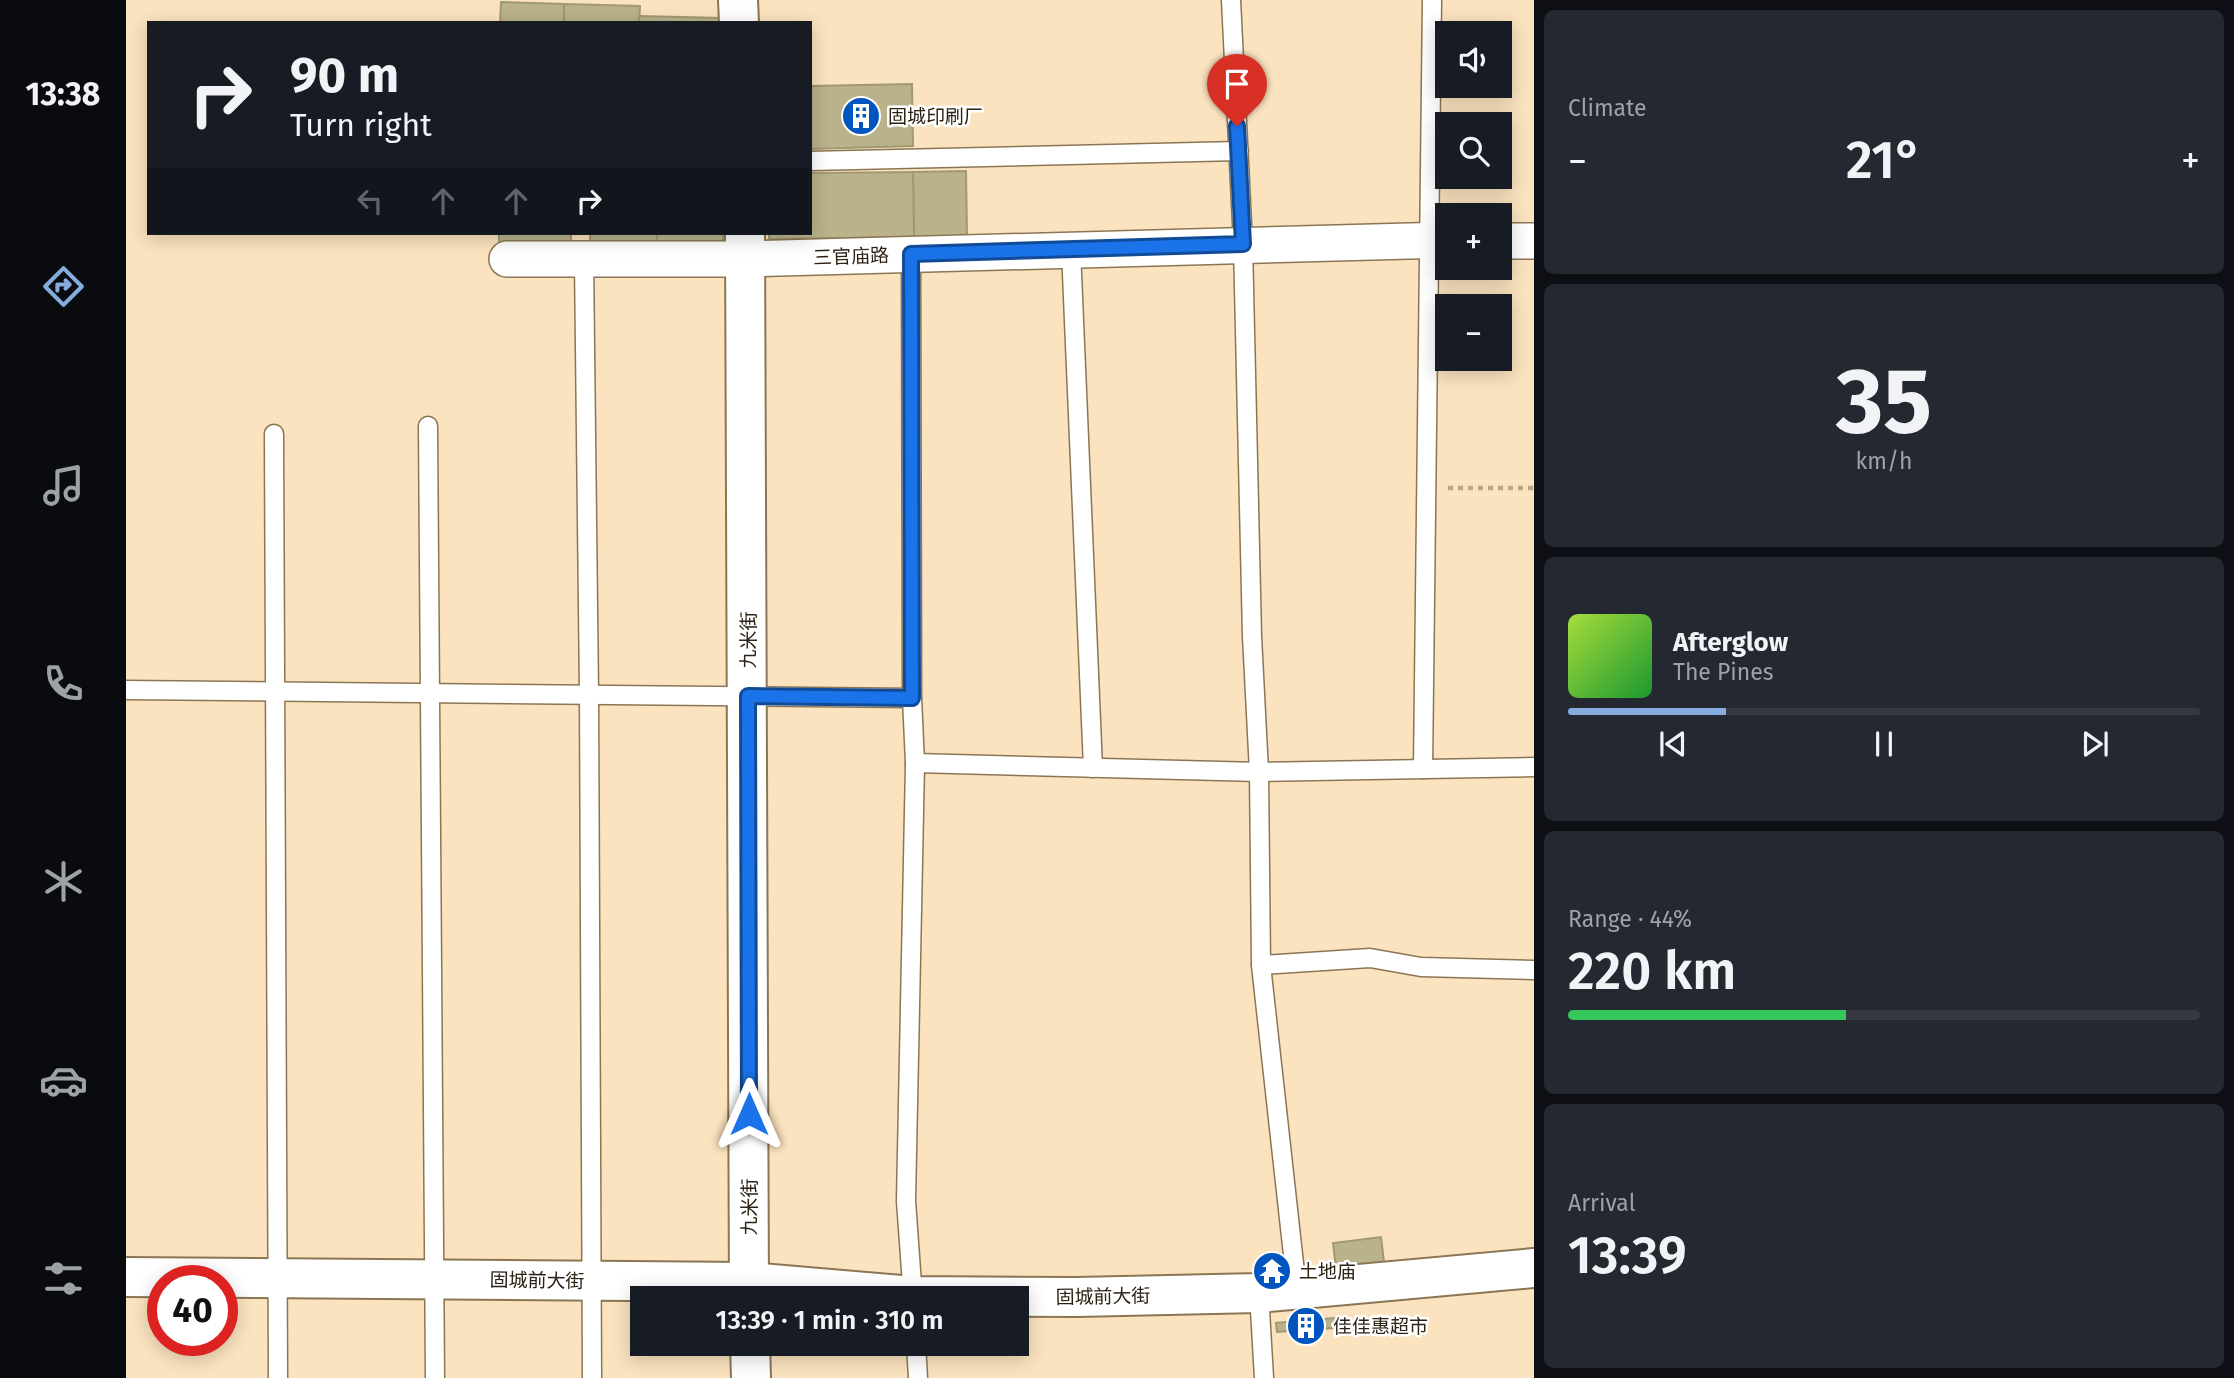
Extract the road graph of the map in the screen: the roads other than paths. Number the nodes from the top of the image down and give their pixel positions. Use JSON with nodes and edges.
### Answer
{"nodes":[{"id":1,"x":738,"y":0,"type":"edge"},
{"id":2,"x":1231,"y":0,"type":"edge"},
{"id":3,"x":1433,"y":0,"type":"edge"},
{"id":4,"x":739,"y":21,"type":"edge"},
{"id":5,"x":1239,"y":151,"type":"junction"},
{"id":6,"x":812,"y":161,"type":"edge"},
{"id":7,"x":1437,"y":203,"type":"edge"},
{"id":8,"x":1435,"y":240,"type":"edge"},
{"id":9,"x":1512,"y":241,"type":"edge"},
{"id":10,"x":1534,"y":241,"type":"edge"},
{"id":11,"x":1243,"y":244,"type":"junction"},
{"id":12,"x":745,"y":246,"type":"edge"},
{"id":13,"x":1071,"y":250,"type":"junction"},
{"id":14,"x":911,"y":254,"type":"junction"},
{"id":15,"x":507,"y":260,"type":"dead end"},
{"id":16,"x":584,"y":260,"type":"junction"},
{"id":17,"x":1436,"y":280,"type":"edge"},
{"id":18,"x":428,"y":426,"type":"dead end"},
{"id":19,"x":274,"y":435,"type":"dead end"},
{"id":20,"x":126,"y":690,"type":"edge"},
{"id":21,"x":275,"y":692,"type":"junction"},
{"id":22,"x":430,"y":693,"type":"junction"},
{"id":23,"x":589,"y":694,"type":"junction"},
{"id":24,"x":748,"y":696,"type":"junction"},
{"id":25,"x":912,"y":698,"type":"junction"},
{"id":26,"x":915,"y":763,"type":"junction"},
{"id":27,"x":1534,"y":767,"type":"edge"},
{"id":28,"x":1093,"y":768,"type":"junction"},
{"id":29,"x":1423,"y":769,"type":"junction"},
{"id":30,"x":1259,"y":772,"type":"junction"},
{"id":31,"x":1261,"y":965,"type":"junction"},
{"id":32,"x":1534,"y":970,"type":"edge"},
{"id":33,"x":1534,"y":1268,"type":"edge"},
{"id":34,"x":126,"y":1277,"type":"edge"},
{"id":35,"x":278,"y":1278,"type":"junction"},
{"id":36,"x":434,"y":1279,"type":"junction"},
{"id":37,"x":592,"y":1280,"type":"junction"},
{"id":38,"x":686,"y":1286,"type":"edge"},
{"id":39,"x":749,"y":1286,"type":"edge"},
{"id":40,"x":912,"y":1286,"type":"edge"},
{"id":41,"x":1297,"y":1291,"type":"junction"},
{"id":42,"x":1259,"y":1293,"type":"junction"},
{"id":43,"x":1029,"y":1297,"type":"edge"},
{"id":44,"x":750,"y":1356,"type":"edge"},
{"id":45,"x":917,"y":1356,"type":"edge"},
{"id":46,"x":278,"y":1378,"type":"edge"},
{"id":47,"x":435,"y":1378,"type":"edge"},
{"id":48,"x":592,"y":1378,"type":"edge"},
{"id":49,"x":751,"y":1378,"type":"edge"},
{"id":50,"x":918,"y":1378,"type":"edge"},
{"id":51,"x":1264,"y":1378,"type":"edge"}],
"edges":[{"from":1,"to":4,"type":"street"},
{"from":2,"to":5,"type":"lane"},
{"from":3,"to":7,"type":"lane"},
{"from":5,"to":6,"type":"lane"},
{"from":5,"to":11,"type":"lane"},
{"from":8,"to":11,"type":"street","name":"三官庙路"},
{"from":9,"to":10,"type":"street"},
{"from":11,"to":13,"type":"street","name":"三官庙路"},
{"from":11,"to":30,"type":"lane"},
{"from":12,"to":14,"type":"street","name":"三官庙路"},
{"from":12,"to":16,"type":"street","name":"三官庙路"},
{"from":12,"to":24,"type":"street","name":"九米街"},
{"from":13,"to":14,"type":"street","name":"三官庙路"},
{"from":13,"to":28,"type":"lane"},
{"from":14,"to":25,"type":"lane"},
{"from":15,"to":16,"type":"street","name":"三官庙路"},
{"from":16,"to":23,"type":"lane"},
{"from":17,"to":29,"type":"lane"},
{"from":18,"to":22,"type":"lane"},
{"from":19,"to":21,"type":"lane"},
{"from":20,"to":21,"type":"lane"},
{"from":21,"to":22,"type":"lane"},
{"from":21,"to":35,"type":"lane"},
{"from":22,"to":23,"type":"lane"},
{"from":22,"to":36,"type":"lane"},
{"from":23,"to":24,"type":"lane"},
{"from":23,"to":37,"type":"lane"},
{"from":24,"to":25,"type":"lane"},
{"from":24,"to":39,"type":"street","name":"九米街"},
{"from":25,"to":26,"type":"lane"},
{"from":26,"to":28,"type":"lane"},
{"from":26,"to":40,"type":"lane"},
{"from":27,"to":29,"type":"lane"},
{"from":28,"to":30,"type":"lane"},
{"from":29,"to":30,"type":"lane"},
{"from":30,"to":31,"type":"lane"},
{"from":31,"to":32,"type":"lane"},
{"from":31,"to":41,"type":"lane"},
{"from":33,"to":41,"type":"street","name":"固城前大街"},
{"from":34,"to":35,"type":"street","name":"固城前大街"},
{"from":35,"to":36,"type":"street","name":"固城前大街"},
{"from":35,"to":46,"type":"lane"},
{"from":36,"to":37,"type":"street","name":"固城前大街"},
{"from":36,"to":47,"type":"lane"},
{"from":37,"to":38,"type":"street","name":"固城前大街"},
{"from":37,"to":48,"type":"lane"},
{"from":41,"to":42,"type":"street","name":"固城前大街"},
{"from":42,"to":43,"type":"street","name":"固城前大街"},
{"from":42,"to":51,"type":"lane"},
{"from":44,"to":49,"type":"street"},
{"from":45,"to":50,"type":"lane"}]}
